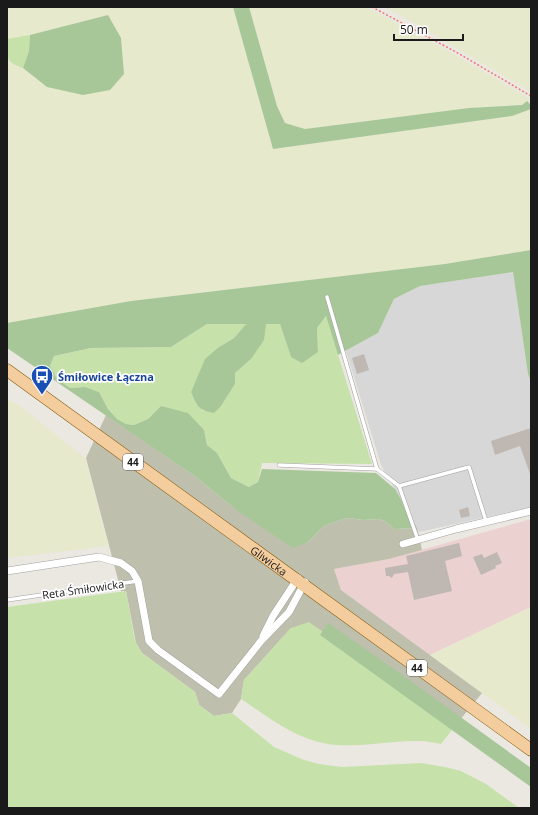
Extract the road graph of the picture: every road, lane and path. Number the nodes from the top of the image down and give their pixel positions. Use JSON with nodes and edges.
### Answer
{"nodes":[{"id":1,"x":372,"y":7,"type":"edge"},
{"id":2,"x":531,"y":96,"type":"edge"},
{"id":3,"x":327,"y":297,"type":"dead end"},
{"id":4,"x":7,"y":370,"type":"edge"},
{"id":5,"x":279,"y":465,"type":"dead end"},
{"id":6,"x":377,"y":469,"type":"junction"},
{"id":7,"x":399,"y":486,"type":"junction"},
{"id":8,"x":531,"y":511,"type":"edge"},
{"id":9,"x":486,"y":522,"type":"junction"},
{"id":10,"x":418,"y":540,"type":"junction"},
{"id":11,"x":403,"y":544,"type":"dead end"},
{"id":12,"x":7,"y":571,"type":"edge"},
{"id":13,"x":138,"y":580,"type":"junction"},
{"id":14,"x":302,"y":580,"type":"junction"},
{"id":15,"x":7,"y":600,"type":"edge"},
{"id":16,"x":261,"y":641,"type":"junction"},
{"id":17,"x":531,"y":750,"type":"edge"}],
"edges":[{"from":1,"to":2,"type":"path"},
{"from":3,"to":6,"type":"lane"},
{"from":4,"to":14,"type":"main road","name":"Gliwicka","number":"44"},
{"from":5,"to":6,"type":"lane"},
{"from":6,"to":7,"type":"lane"},
{"from":7,"to":9,"type":"lane"},
{"from":7,"to":10,"type":"lane"},
{"from":8,"to":9,"type":"street"},
{"from":9,"to":10,"type":"street"},
{"from":10,"to":11,"type":"street"},
{"from":12,"to":13,"type":"street","name":"Reta Śmiłowicka"},
{"from":13,"to":15,"type":"lane","name":"Reta Śmiłowicka"},
{"from":13,"to":16,"type":"street"},
{"from":14,"to":16,"type":"street"},
{"from":14,"to":16,"type":"street"},
{"from":14,"to":17,"type":"main road","name":"Gliwicka","number":"44"}]}
